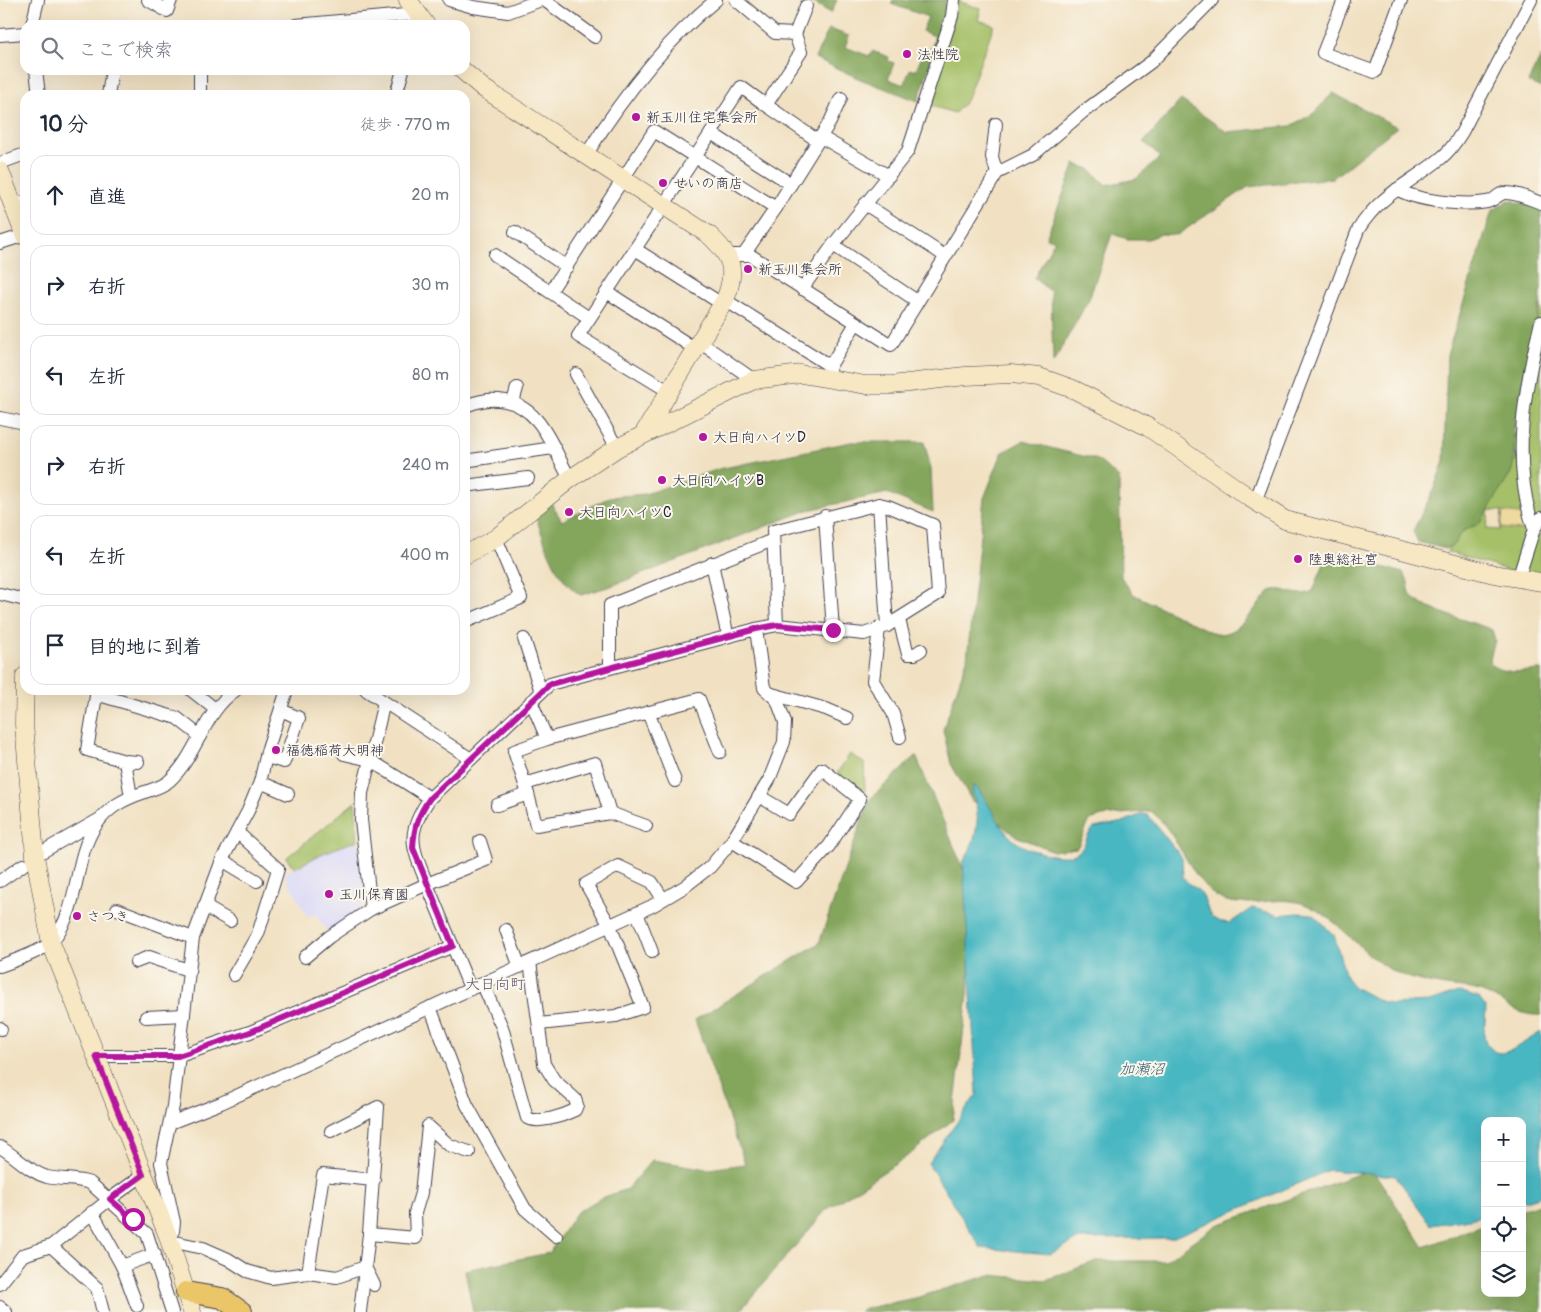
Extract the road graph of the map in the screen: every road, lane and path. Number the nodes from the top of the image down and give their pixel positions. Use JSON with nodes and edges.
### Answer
{"nodes":[{"id":1,"x":38,"y":0,"type":"edge"},
{"id":2,"x":148,"y":0,"type":"edge"},
{"id":3,"x":171,"y":0,"type":"edge"},
{"id":4,"x":449,"y":0,"type":"edge"},
{"id":5,"x":542,"y":0,"type":"edge"},
{"id":6,"x":736,"y":0,"type":"edge"},
{"id":7,"x":954,"y":0,"type":"edge"},
{"id":8,"x":1212,"y":0,"type":"edge"},
{"id":9,"x":1344,"y":0,"type":"edge"},
{"id":10,"x":1401,"y":0,"type":"edge"},
{"id":11,"x":1531,"y":0,"type":"edge"},
{"id":12,"x":711,"y":1,"type":"edge"},
{"id":13,"x":497,"y":5,"type":"edge"},
{"id":14,"x":806,"y":6,"type":"dead end"},
{"id":15,"x":418,"y":17,"type":"edge"},
{"id":16,"x":33,"y":20,"type":"edge"},
{"id":17,"x":372,"y":20,"type":"edge"},
{"id":18,"x":20,"y":33,"type":"edge"},
{"id":19,"x":794,"y":34,"type":"junction"},
{"id":20,"x":0,"y":35,"type":"edge"},
{"id":21,"x":595,"y":37,"type":"dead end"},
{"id":22,"x":37,"y":75,"type":"edge"},
{"id":23,"x":111,"y":75,"type":"edge"},
{"id":24,"x":200,"y":75,"type":"edge"},
{"id":25,"x":402,"y":75,"type":"edge"},
{"id":26,"x":468,"y":75,"type":"edge"},
{"id":27,"x":38,"y":90,"type":"edge"},
{"id":28,"x":109,"y":90,"type":"edge"},
{"id":29,"x":200,"y":90,"type":"edge"},
{"id":30,"x":397,"y":90,"type":"edge"},
{"id":31,"x":841,"y":98,"type":"dead end"},
{"id":32,"x":766,"y":105,"type":"junction"},
{"id":33,"x":996,"y":124,"type":"dead end"},
{"id":34,"x":711,"y":133,"type":"junction"},
{"id":35,"x":820,"y":139,"type":"junction"},
{"id":36,"x":586,"y":155,"type":"junction"},
{"id":37,"x":20,"y":156,"type":"edge"},
{"id":38,"x":694,"y":157,"type":"junction"},
{"id":39,"x":0,"y":163,"type":"edge"},
{"id":40,"x":0,"y":171,"type":"edge"},
{"id":41,"x":997,"y":173,"type":"junction"},
{"id":42,"x":888,"y":176,"type":"junction"},
{"id":43,"x":624,"y":180,"type":"junction"},
{"id":44,"x":791,"y":184,"type":"junction"},
{"id":45,"x":1397,"y":189,"type":"junction"},
{"id":46,"x":19,"y":202,"type":"edge"},
{"id":47,"x":1541,"y":203,"type":"edge"},
{"id":48,"x":865,"y":204,"type":"junction"},
{"id":49,"x":663,"y":205,"type":"junction"},
{"id":50,"x":776,"y":208,"type":"junction"},
{"id":51,"x":514,"y":232,"type":"dead end"},
{"id":52,"x":20,"y":237,"type":"edge"},
{"id":53,"x":0,"y":243,"type":"edge"},
{"id":54,"x":832,"y":245,"type":"junction"},
{"id":55,"x":635,"y":249,"type":"junction"},
{"id":56,"x":745,"y":253,"type":"junction"},
{"id":57,"x":495,"y":255,"type":"dead end"},
{"id":58,"x":728,"y":255,"type":"junction"},
{"id":59,"x":945,"y":256,"type":"junction"},
{"id":60,"x":567,"y":266,"type":"junction"},
{"id":61,"x":802,"y":289,"type":"junction"},
{"id":62,"x":550,"y":292,"type":"junction"},
{"id":63,"x":607,"y":292,"type":"junction"},
{"id":64,"x":917,"y":301,"type":"junction"},
{"id":65,"x":724,"y":302,"type":"junction"},
{"id":66,"x":589,"y":318,"type":"junction"},
{"id":67,"x":1541,"y":322,"type":"edge"},
{"id":68,"x":856,"y":323,"type":"junction"},
{"id":69,"x":696,"y":344,"type":"junction"},
{"id":70,"x":828,"y":372,"type":"junction"},
{"id":71,"x":576,"y":374,"type":"dead end"},
{"id":72,"x":754,"y":380,"type":"junction"},
{"id":73,"x":517,"y":388,"type":"dead end"},
{"id":74,"x":670,"y":392,"type":"junction"},
{"id":75,"x":512,"y":402,"type":"junction"},
{"id":76,"x":470,"y":406,"type":"edge"},
{"id":77,"x":0,"y":418,"type":"edge"},
{"id":78,"x":20,"y":422,"type":"edge"},
{"id":79,"x":644,"y":433,"type":"junction"},
{"id":80,"x":553,"y":448,"type":"junction"},
{"id":81,"x":617,"y":448,"type":"junction"},
{"id":82,"x":470,"y":460,"type":"dead end"},
{"id":83,"x":528,"y":478,"type":"dead end"},
{"id":84,"x":570,"y":479,"type":"junction"},
{"id":85,"x":470,"y":485,"type":"edge"},
{"id":86,"x":1255,"y":502,"type":"junction"},
{"id":87,"x":879,"y":504,"type":"junction"},
{"id":88,"x":825,"y":516,"type":"junction"},
{"id":89,"x":1538,"y":524,"type":"edge"},
{"id":90,"x":496,"y":538,"type":"junction"},
{"id":91,"x":773,"y":540,"type":"junction"},
{"id":92,"x":470,"y":552,"type":"edge"},
{"id":93,"x":712,"y":563,"type":"junction"},
{"id":94,"x":1518,"y":579,"type":"junction"},
{"id":95,"x":1541,"y":582,"type":"edge"},
{"id":96,"x":0,"y":594,"type":"edge"},
{"id":97,"x":20,"y":599,"type":"edge"},
{"id":98,"x":470,"y":620,"type":"edge"},
{"id":99,"x":777,"y":625,"type":"junction"},
{"id":100,"x":888,"y":625,"type":"junction"},
{"id":101,"x":726,"y":628,"type":"dead end"},
{"id":102,"x":756,"y":629,"type":"junction"},
{"id":103,"x":833,"y":630,"type":"junction"},
{"id":104,"x":524,"y":639,"type":"dead end"},
{"id":105,"x":921,"y":650,"type":"dead end"},
{"id":106,"x":610,"y":667,"type":"junction"},
{"id":107,"x":772,"y":694,"type":"junction"},
{"id":108,"x":25,"y":695,"type":"edge"},
{"id":109,"x":96,"y":695,"type":"edge"},
{"id":110,"x":105,"y":695,"type":"edge"},
{"id":111,"x":197,"y":695,"type":"edge"},
{"id":112,"x":228,"y":695,"type":"edge"},
{"id":113,"x":286,"y":695,"type":"edge"},
{"id":114,"x":374,"y":695,"type":"edge"},
{"id":115,"x":536,"y":696,"type":"junction"},
{"id":116,"x":384,"y":702,"type":"junction"},
{"id":117,"x":215,"y":709,"type":"junction"},
{"id":118,"x":281,"y":710,"type":"junction"},
{"id":119,"x":648,"y":712,"type":"junction"},
{"id":120,"x":847,"y":718,"type":"dead end"},
{"id":121,"x":200,"y":736,"type":"junction"},
{"id":122,"x":900,"y":737,"type":"dead end"},
{"id":123,"x":547,"y":739,"type":"junction"},
{"id":124,"x":720,"y":752,"type":"dead end"},
{"id":125,"x":344,"y":754,"type":"dead end"},
{"id":126,"x":266,"y":757,"type":"junction"},
{"id":127,"x":471,"y":759,"type":"junction"},
{"id":128,"x":370,"y":760,"type":"junction"},
{"id":129,"x":675,"y":781,"type":"dead end"},
{"id":130,"x":260,"y":782,"type":"junction"},
{"id":131,"x":527,"y":789,"type":"junction"},
{"id":132,"x":288,"y":794,"type":"dead end"},
{"id":133,"x":760,"y":796,"type":"junction"},
{"id":134,"x":131,"y":797,"type":"junction"},
{"id":135,"x":430,"y":798,"type":"junction"},
{"id":136,"x":497,"y":805,"type":"dead end"},
{"id":137,"x":610,"y":813,"type":"junction"},
{"id":138,"x":100,"y":819,"type":"junction"},
{"id":139,"x":646,"y":826,"type":"dead end"},
{"id":140,"x":237,"y":832,"type":"junction"},
{"id":141,"x":480,"y":841,"type":"dead end"},
{"id":142,"x":732,"y":841,"type":"junction"},
{"id":143,"x":222,"y":860,"type":"junction"},
{"id":144,"x":29,"y":861,"type":"junction"},
{"id":145,"x":0,"y":881,"type":"edge"},
{"id":146,"x":258,"y":881,"type":"dead end"},
{"id":147,"x":427,"y":884,"type":"junction"},
{"id":148,"x":664,"y":899,"type":"junction"},
{"id":149,"x":204,"y":906,"type":"junction"},
{"id":150,"x":117,"y":909,"type":"dead end"},
{"id":151,"x":371,"y":909,"type":"junction"},
{"id":152,"x":637,"y":913,"type":"junction"},
{"id":153,"x":230,"y":921,"type":"dead end"},
{"id":154,"x":610,"y":926,"type":"junction"},
{"id":155,"x":506,"y":930,"type":"dead end"},
{"id":156,"x":192,"y":938,"type":"junction"},
{"id":157,"x":50,"y":943,"type":"junction"},
{"id":158,"x":453,"y":946,"type":"junction"},
{"id":159,"x":652,"y":952,"type":"dead end"},
{"id":160,"x":305,"y":957,"type":"dead end"},
{"id":161,"x":136,"y":962,"type":"dead end"},
{"id":162,"x":525,"y":964,"type":"junction"},
{"id":163,"x":0,"y":966,"type":"edge"},
{"id":164,"x":188,"y":970,"type":"junction"},
{"id":165,"x":234,"y":975,"type":"dead end"},
{"id":166,"x":476,"y":986,"type":"junction"},
{"id":167,"x":430,"y":1007,"type":"junction"},
{"id":168,"x":184,"y":1015,"type":"junction"},
{"id":169,"x":146,"y":1017,"type":"dead end"},
{"id":170,"x":539,"y":1024,"type":"junction"},
{"id":171,"x":96,"y":1056,"type":"junction"},
{"id":172,"x":178,"y":1056,"type":"junction"},
{"id":173,"x":170,"y":1123,"type":"junction"},
{"id":174,"x":331,"y":1131,"type":"dead end"},
{"id":175,"x":0,"y":1147,"type":"edge"},
{"id":176,"x":469,"y":1152,"type":"dead end"},
{"id":177,"x":143,"y":1175,"type":"junction"},
{"id":178,"x":374,"y":1180,"type":"junction"},
{"id":179,"x":110,"y":1199,"type":"junction"},
{"id":180,"x":92,"y":1212,"type":"junction"},
{"id":181,"x":370,"y":1234,"type":"junction"},
{"id":182,"x":556,"y":1236,"type":"dead end"},
{"id":183,"x":169,"y":1238,"type":"junction"},
{"id":184,"x":51,"y":1246,"type":"junction"},
{"id":185,"x":155,"y":1254,"type":"junction"},
{"id":186,"x":122,"y":1266,"type":"junction"},
{"id":187,"x":365,"y":1267,"type":"junction"},
{"id":188,"x":308,"y":1273,"type":"junction"},
{"id":189,"x":0,"y":1284,"type":"edge"},
{"id":190,"x":374,"y":1285,"type":"dead end"},
{"id":191,"x":186,"y":1292,"type":"junction"},
{"id":192,"x":137,"y":1306,"type":"dead end"},
{"id":193,"x":0,"y":1307,"type":"edge"},
{"id":194,"x":6,"y":1312,"type":"edge"},
{"id":195,"x":103,"y":1312,"type":"edge"},
{"id":196,"x":172,"y":1312,"type":"edge"},
{"id":197,"x":192,"y":1312,"type":"edge"},
{"id":198,"x":242,"y":1312,"type":"edge"},
{"id":199,"x":360,"y":1312,"type":"edge"}],
"edges":[{"from":1,"to":16,"type":"street"},
{"from":2,"to":3,"type":"street"},
{"from":4,"to":13,"type":"street"},
{"from":5,"to":13,"type":"street"},
{"from":5,"to":21,"type":"street"},
{"from":6,"to":19,"type":"street"},
{"from":7,"to":42,"type":"street"},
{"from":8,"to":41,"type":"street"},
{"from":9,"to":10,"type":"street"},
{"from":11,"to":45,"type":"street"},
{"from":12,"to":36,"type":"street"},
{"from":14,"to":19,"type":"street"},
{"from":15,"to":17,"type":"street"},
{"from":18,"to":20,"type":"street"},
{"from":19,"to":32,"type":"street"},
{"from":22,"to":27,"type":"street"},
{"from":23,"to":28,"type":"street"},
{"from":24,"to":29,"type":"street"},
{"from":25,"to":30,"type":"street"},
{"from":26,"to":36,"type":"street"},
{"from":31,"to":35,"type":"street"},
{"from":32,"to":34,"type":"street"},
{"from":32,"to":35,"type":"street"},
{"from":33,"to":41,"type":"street"},
{"from":34,"to":38,"type":"street"},
{"from":34,"to":44,"type":"street"},
{"from":35,"to":42,"type":"street"},
{"from":35,"to":44,"type":"street"},
{"from":36,"to":43,"type":"street"},
{"from":37,"to":39,"type":"street"},
{"from":38,"to":43,"type":"street"},
{"from":38,"to":49,"type":"street"},
{"from":38,"to":50,"type":"street"},
{"from":40,"to":46,"type":"street"},
{"from":41,"to":59,"type":"street"},
{"from":42,"to":48,"type":"street"},
{"from":43,"to":49,"type":"street"},
{"from":43,"to":60,"type":"street"},
{"from":44,"to":50,"type":"street"},
{"from":45,"to":47,"type":"street"},
{"from":45,"to":86,"type":"street"},
{"from":48,"to":54,"type":"street"},
{"from":48,"to":59,"type":"street"},
{"from":49,"to":55,"type":"street"},
{"from":49,"to":58,"type":"street"},
{"from":50,"to":56,"type":"street"},
{"from":51,"to":60,"type":"street"},
{"from":52,"to":53,"type":"street"},
{"from":54,"to":61,"type":"street"},
{"from":54,"to":64,"type":"street"},
{"from":55,"to":63,"type":"street"},
{"from":55,"to":65,"type":"street"},
{"from":56,"to":58,"type":"street"},
{"from":56,"to":61,"type":"street"},
{"from":57,"to":62,"type":"street"},
{"from":58,"to":65,"type":"street"},
{"from":59,"to":64,"type":"street"},
{"from":60,"to":62,"type":"street"},
{"from":61,"to":68,"type":"street"},
{"from":62,"to":66,"type":"street"},
{"from":63,"to":66,"type":"street"},
{"from":63,"to":69,"type":"street"},
{"from":64,"to":68,"type":"street"},
{"from":65,"to":69,"type":"street"},
{"from":65,"to":70,"type":"street"},
{"from":66,"to":74,"type":"street"},
{"from":67,"to":89,"type":"street"},
{"from":68,"to":70,"type":"street"},
{"from":69,"to":72,"type":"street"},
{"from":69,"to":74,"type":"street"},
{"from":70,"to":72,"type":"street"},
{"from":70,"to":86,"type":"street"},
{"from":71,"to":81,"type":"street"},
{"from":72,"to":79,"type":"street"},
{"from":73,"to":75,"type":"street"},
{"from":74,"to":79,"type":"street"},
{"from":75,"to":76,"type":"street"},
{"from":75,"to":80,"type":"street"},
{"from":77,"to":78,"type":"street"},
{"from":79,"to":81,"type":"street"},
{"from":80,"to":82,"type":"street"},
{"from":80,"to":84,"type":"street"},
{"from":81,"to":84,"type":"street"},
{"from":83,"to":85,"type":"street"},
{"from":84,"to":90,"type":"street"},
{"from":86,"to":94,"type":"street"},
{"from":87,"to":88,"type":"street"},
{"from":87,"to":100,"type":"street"},
{"from":87,"to":100,"type":"street"},
{"from":88,"to":91,"type":"street"},
{"from":88,"to":103,"type":"street"},
{"from":89,"to":94,"type":"street"},
{"from":90,"to":92,"type":"street"},
{"from":90,"to":98,"type":"street"},
{"from":91,"to":93,"type":"street"},
{"from":91,"to":99,"type":"street"},
{"from":93,"to":101,"type":"street"},
{"from":93,"to":106,"type":"street"},
{"from":94,"to":95,"type":"street"},
{"from":96,"to":97,"type":"street"},
{"from":99,"to":102,"type":"street"},
{"from":99,"to":103,"type":"street"},
{"from":100,"to":103,"type":"street"},
{"from":100,"to":105,"type":"street"},
{"from":100,"to":122,"type":"street"},
{"from":102,"to":106,"type":"street"},
{"from":102,"to":107,"type":"street"},
{"from":104,"to":115,"type":"street"},
{"from":106,"to":115,"type":"street"},
{"from":107,"to":120,"type":"street"},
{"from":107,"to":133,"type":"street"},
{"from":108,"to":144,"type":"street"},
{"from":109,"to":134,"type":"street"},
{"from":110,"to":121,"type":"street"},
{"from":111,"to":117,"type":"street"},
{"from":112,"to":117,"type":"street"},
{"from":113,"to":118,"type":"street"},
{"from":114,"to":116,"type":"street"},
{"from":115,"to":123,"type":"street"},
{"from":115,"to":127,"type":"street"},
{"from":116,"to":127,"type":"street"},
{"from":116,"to":128,"type":"street"},
{"from":117,"to":121,"type":"street"},
{"from":118,"to":126,"type":"street"},
{"from":118,"to":126,"type":"street"},
{"from":119,"to":123,"type":"street"},
{"from":119,"to":124,"type":"street"},
{"from":119,"to":129,"type":"street"},
{"from":121,"to":134,"type":"street"},
{"from":123,"to":131,"type":"street"},
{"from":125,"to":128,"type":"street"},
{"from":126,"to":130,"type":"street"},
{"from":127,"to":135,"type":"street"},
{"from":128,"to":135,"type":"street"},
{"from":128,"to":151,"type":"street"},
{"from":130,"to":132,"type":"street"},
{"from":130,"to":140,"type":"street"},
{"from":131,"to":136,"type":"street"},
{"from":131,"to":137,"type":"street"},
{"from":131,"to":137,"type":"street"},
{"from":133,"to":142,"type":"street"},
{"from":133,"to":142,"type":"street"},
{"from":134,"to":138,"type":"street"},
{"from":135,"to":147,"type":"street"},
{"from":137,"to":139,"type":"street"},
{"from":138,"to":144,"type":"street"},
{"from":138,"to":157,"type":"street"},
{"from":140,"to":143,"type":"street"},
{"from":140,"to":165,"type":"street"},
{"from":141,"to":147,"type":"street"},
{"from":142,"to":148,"type":"street"},
{"from":143,"to":146,"type":"street"},
{"from":143,"to":149,"type":"street"},
{"from":144,"to":145,"type":"street"},
{"from":144,"to":157,"type":"street"},
{"from":147,"to":151,"type":"street"},
{"from":147,"to":158,"type":"street"},
{"from":148,"to":152,"type":"street"},
{"from":148,"to":154,"type":"street"},
{"from":149,"to":153,"type":"street"},
{"from":149,"to":156,"type":"street"},
{"from":150,"to":156,"type":"street"},
{"from":151,"to":160,"type":"street"},
{"from":152,"to":154,"type":"street"},
{"from":152,"to":159,"type":"street"},
{"from":154,"to":162,"type":"street"},
{"from":154,"to":170,"type":"street"},
{"from":155,"to":162,"type":"street"},
{"from":156,"to":164,"type":"street"},
{"from":157,"to":163,"type":"street"},
{"from":157,"to":171,"type":"street"},
{"from":158,"to":166,"type":"street"},
{"from":158,"to":172,"type":"street"},
{"from":161,"to":164,"type":"street"},
{"from":162,"to":166,"type":"street"},
{"from":162,"to":170,"type":"street"},
{"from":164,"to":168,"type":"street"},
{"from":166,"to":167,"type":"street"},
{"from":166,"to":170,"type":"street"},
{"from":167,"to":173,"type":"street"},
{"from":167,"to":182,"type":"street"},
{"from":168,"to":169,"type":"street"},
{"from":168,"to":172,"type":"street"},
{"from":171,"to":172,"type":"street"},
{"from":171,"to":177,"type":"street"},
{"from":172,"to":173,"type":"street"},
{"from":173,"to":183,"type":"street"},
{"from":174,"to":178,"type":"street"},
{"from":175,"to":179,"type":"street"},
{"from":176,"to":181,"type":"street"},
{"from":177,"to":179,"type":"street"},
{"from":177,"to":183,"type":"street"},
{"from":178,"to":181,"type":"street"},
{"from":178,"to":188,"type":"street"},
{"from":179,"to":180,"type":"street"},
{"from":179,"to":185,"type":"street"},
{"from":180,"to":184,"type":"street"},
{"from":180,"to":186,"type":"street"},
{"from":181,"to":187,"type":"street"},
{"from":183,"to":188,"type":"street"},
{"from":183,"to":191,"type":"street"},
{"from":184,"to":189,"type":"street"},
{"from":184,"to":195,"type":"street"},
{"from":185,"to":186,"type":"street"},
{"from":185,"to":196,"type":"street"},
{"from":186,"to":192,"type":"street"},
{"from":187,"to":188,"type":"street"},
{"from":187,"to":190,"type":"street"},
{"from":187,"to":199,"type":"street"},
{"from":191,"to":197,"type":"street"},
{"from":191,"to":198,"type":"main road"},
{"from":193,"to":194,"type":"street"}]}
